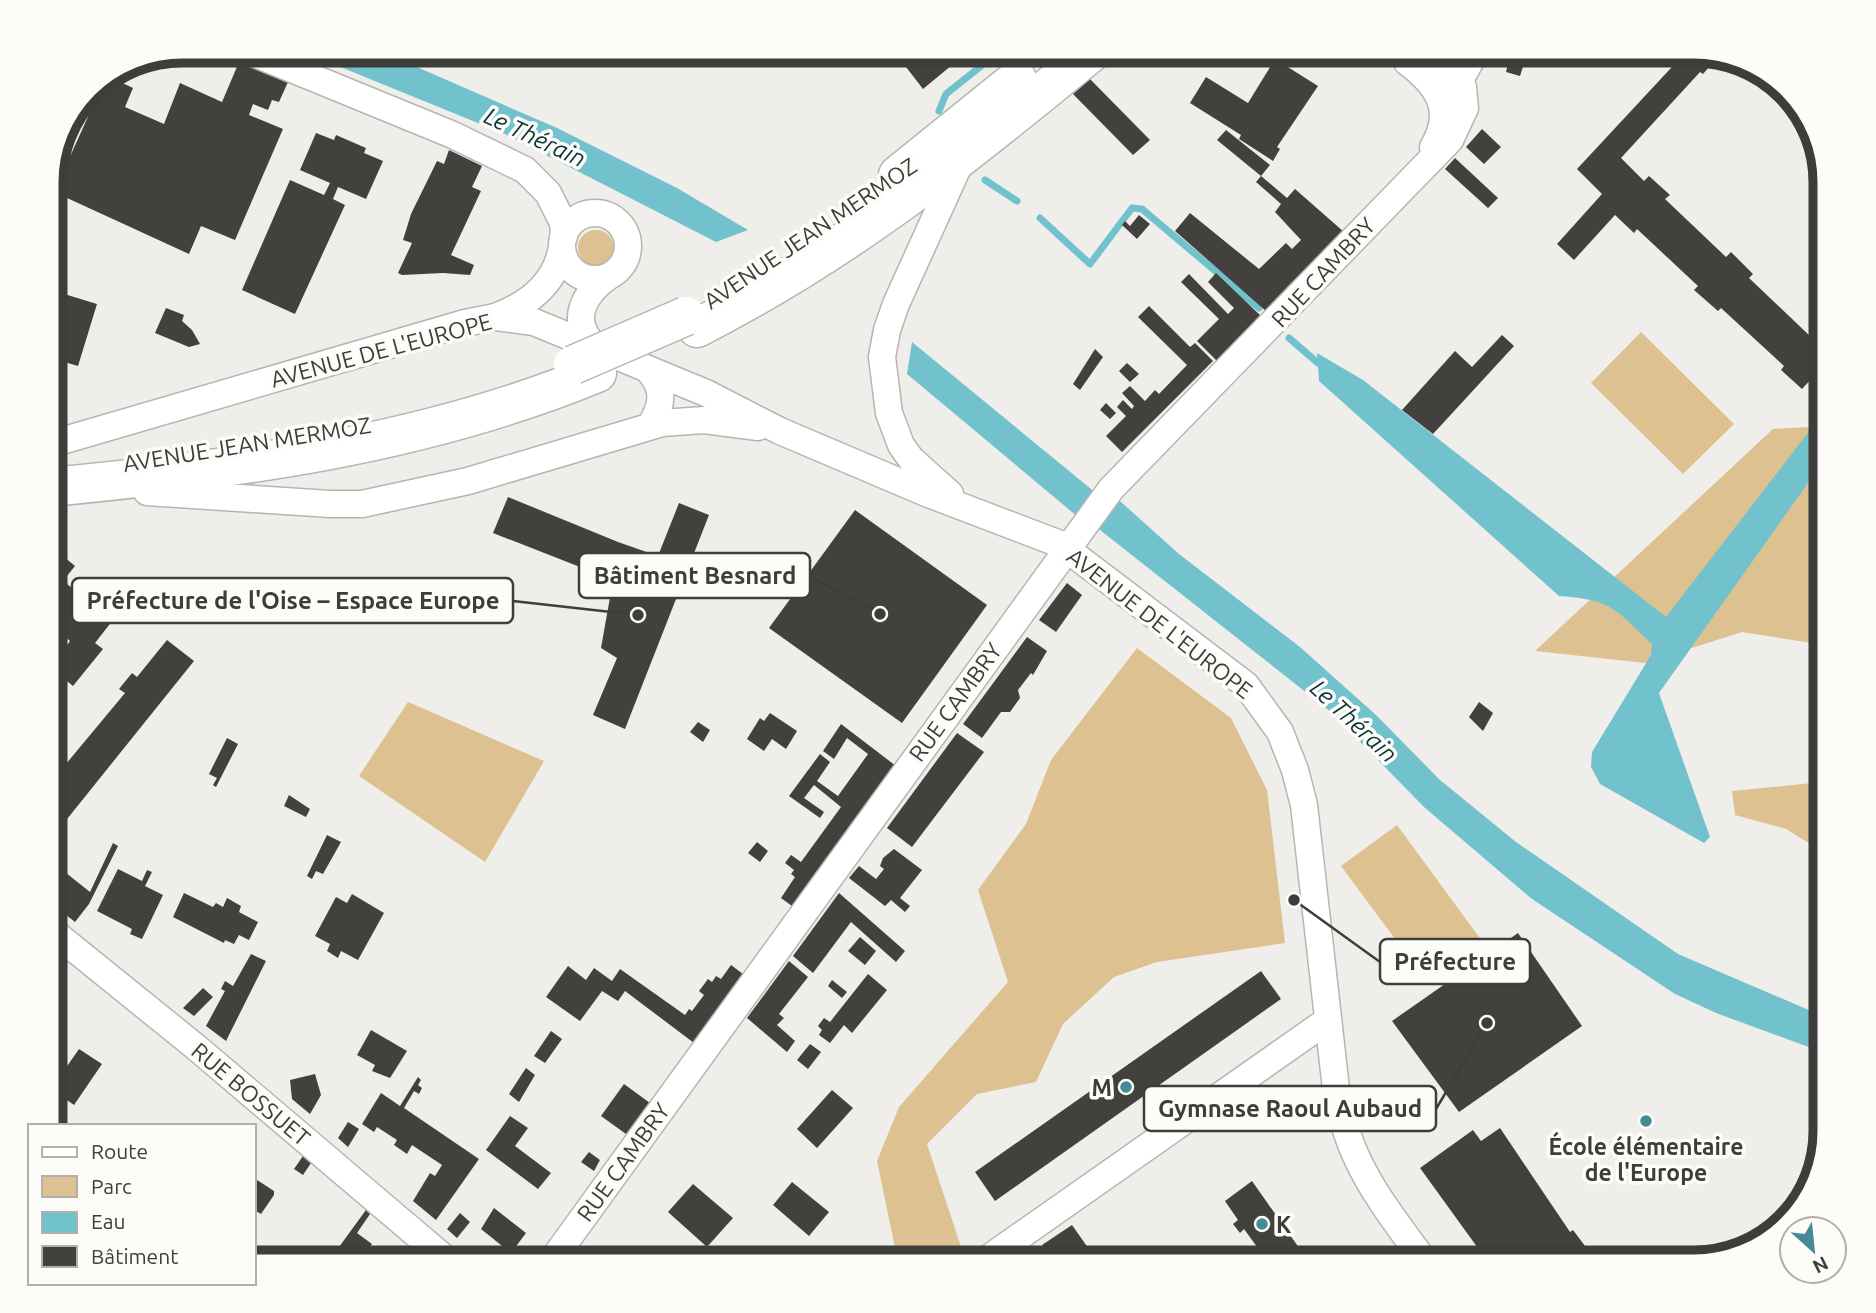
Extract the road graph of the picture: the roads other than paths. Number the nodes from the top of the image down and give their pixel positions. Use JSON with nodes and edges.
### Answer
{"nodes":[{"id":1,"x":277,"y":63,"type":"edge"},
{"id":2,"x":1036,"y":63,"type":"edge"},
{"id":3,"x":1056,"y":63,"type":"edge"},
{"id":4,"x":1079,"y":63,"type":"edge"},
{"id":5,"x":1418,"y":63,"type":"edge"},
{"id":6,"x":1421,"y":63,"type":"edge"},
{"id":7,"x":1458,"y":63,"type":"edge"},
{"id":8,"x":1442,"y":74,"type":"edge"},
{"id":9,"x":962,"y":160,"type":"junction"},
{"id":10,"x":563,"y":242,"type":"junction"},
{"id":11,"x":609,"y":276,"type":"junction"},
{"id":12,"x":495,"y":317,"type":"junction"},
{"id":13,"x":691,"y":322,"type":"junction"},
{"id":14,"x":588,"y":361,"type":"junction"},
{"id":15,"x":649,"y":371,"type":"junction"},
{"id":16,"x":650,"y":426,"type":"junction"},
{"id":17,"x":780,"y":431,"type":"junction"},
{"id":18,"x":63,"y":440,"type":"edge"},
{"id":19,"x":63,"y":469,"type":"edge"},
{"id":20,"x":63,"y":486,"type":"edge"},
{"id":21,"x":63,"y":493,"type":"edge"},
{"id":22,"x":978,"y":512,"type":"junction"},
{"id":23,"x":1074,"y":538,"type":"junction"},
{"id":24,"x":63,"y":940,"type":"edge"},
{"id":25,"x":1328,"y":1020,"type":"junction"},
{"id":26,"x":435,"y":1250,"type":"edge"},
{"id":27,"x":560,"y":1250,"type":"edge"},
{"id":28,"x":1000,"y":1250,"type":"edge"},
{"id":29,"x":1416,"y":1250,"type":"edge"}],
"edges":[{"from":1,"to":10,"type":"street"},
{"from":2,"to":13,"type":"main road","name":"AVENUE JEAN MERMOZ"},
{"from":3,"to":9,"type":"street","name":"AVENUE JEAN MERMOZ"},
{"from":4,"to":9,"type":"main road","name":"AVENUE JEAN MERMOZ"},
{"from":5,"to":8,"type":"street"},
{"from":6,"to":8,"type":"street"},
{"from":7,"to":8,"type":"street"},
{"from":8,"to":23,"type":"street","name":"RUE CAMBRY"},
{"from":9,"to":13,"type":"main road","name":"AVENUE JEAN MERMOZ"},
{"from":9,"to":22,"type":"street"},
{"from":10,"to":11,"type":"street"},
{"from":10,"to":11,"type":"street"},
{"from":10,"to":12,"type":"street"},
{"from":11,"to":14,"type":"street"},
{"from":12,"to":14,"type":"street","name":"AVENUE DE L'EUROPE"},
{"from":12,"to":18,"type":"street","name":"AVENUE DE L'EUROPE"},
{"from":13,"to":14,"type":"main road","name":"AVENUE JEAN MERMOZ","bridge":true},
{"from":14,"to":15,"type":"street","name":"AVENUE DE L'EUROPE"},
{"from":14,"to":19,"type":"main road","name":"AVENUE JEAN MERMOZ"},
{"from":14,"to":20,"type":"main road","name":"AVENUE JEAN MERMOZ"},
{"from":15,"to":16,"type":"street"},
{"from":15,"to":17,"type":"street","name":"AVENUE DE L'EUROPE"},
{"from":16,"to":17,"type":"street","name":"AVENUE DE L'EUROPE"},
{"from":16,"to":21,"type":"street","name":"AVENUE DE L'EUROPE"},
{"from":17,"to":22,"type":"street","name":"AVENUE DE L'EUROPE"},
{"from":22,"to":23,"type":"street","name":"AVENUE DE L'EUROPE"},
{"from":23,"to":25,"type":"street","name":"AVENUE DE L'EUROPE"},
{"from":23,"to":27,"type":"street","name":"RUE CAMBRY"},
{"from":24,"to":26,"type":"street","name":"RUE BOSSUET"},
{"from":25,"to":28,"type":"street"},
{"from":25,"to":29,"type":"street","name":"AVENUE DE L'EUROPE"}]}
